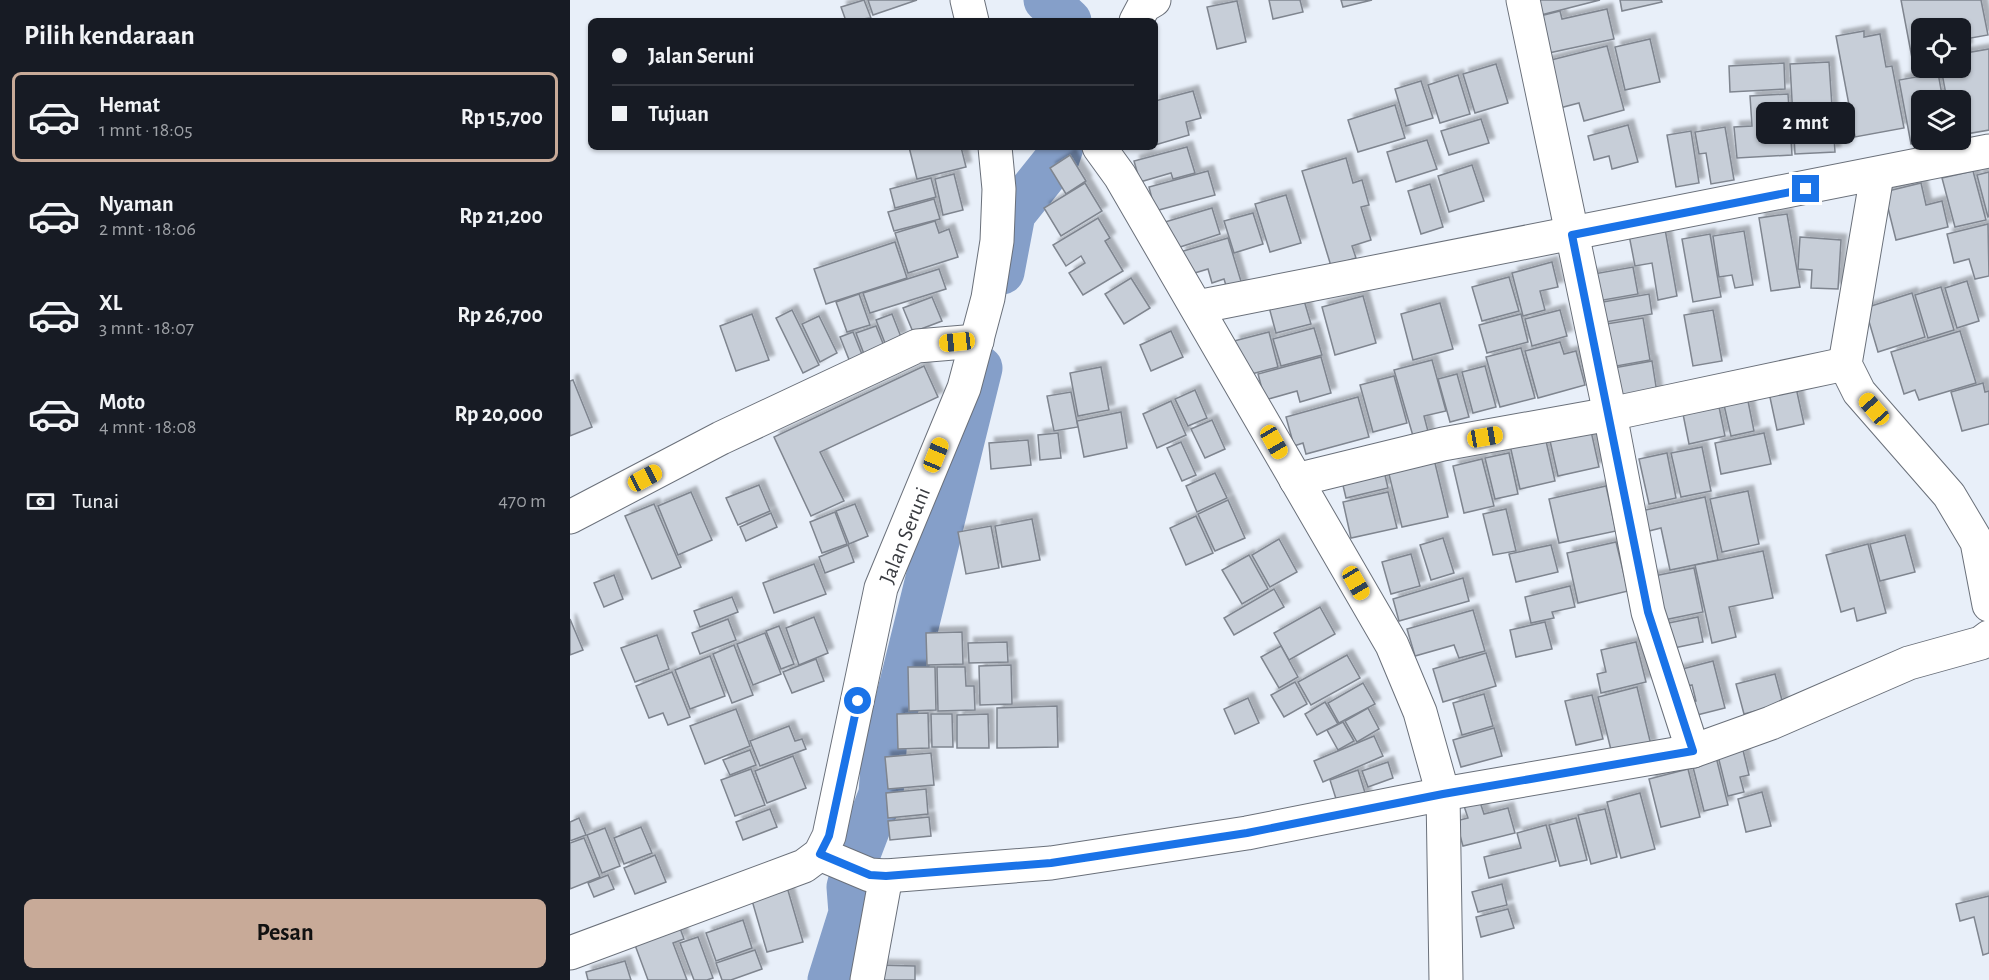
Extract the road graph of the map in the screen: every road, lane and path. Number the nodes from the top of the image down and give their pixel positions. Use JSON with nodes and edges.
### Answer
{"nodes":[{"id":1,"x":967,"y":0,"type":"edge"},
{"id":2,"x":1154,"y":0,"type":"edge"},
{"id":3,"x":1523,"y":0,"type":"edge"},
{"id":4,"x":971,"y":18,"type":"edge"},
{"id":5,"x":1138,"y":18,"type":"edge"},
{"id":6,"x":995,"y":150,"type":"edge"},
{"id":7,"x":1101,"y":150,"type":"edge"},
{"id":8,"x":1989,"y":151,"type":"edge"},
{"id":9,"x":1876,"y":175,"type":"junction"},
{"id":10,"x":1572,"y":235,"type":"junction"},
{"id":11,"x":1197,"y":307,"type":"junction"},
{"id":12,"x":977,"y":340,"type":"junction"},
{"id":13,"x":1845,"y":364,"type":"junction"},
{"id":14,"x":1610,"y":414,"type":"junction"},
{"id":15,"x":1296,"y":480,"type":"junction"},
{"id":16,"x":570,"y":517,"type":"edge"},
{"id":17,"x":1989,"y":605,"type":"edge"},
{"id":18,"x":1989,"y":637,"type":"edge"},
{"id":19,"x":1693,"y":751,"type":"junction"},
{"id":20,"x":1443,"y":794,"type":"junction"},
{"id":21,"x":830,"y":859,"type":"junction"},
{"id":22,"x":878,"y":876,"type":"junction"},
{"id":23,"x":570,"y":952,"type":"edge"},
{"id":24,"x":867,"y":980,"type":"edge"},
{"id":25,"x":1446,"y":980,"type":"edge"}],
"edges":[{"from":1,"to":4,"type":"street"},
{"from":2,"to":5,"type":"street"},
{"from":3,"to":10,"type":"street"},
{"from":6,"to":12,"type":"street","name":"Jalan Seruni"},
{"from":7,"to":11,"type":"street"},
{"from":8,"to":9,"type":"street"},
{"from":9,"to":10,"type":"street"},
{"from":9,"to":13,"type":"street"},
{"from":10,"to":11,"type":"street"},
{"from":10,"to":14,"type":"street"},
{"from":11,"to":15,"type":"street"},
{"from":12,"to":16,"type":"street"},
{"from":12,"to":21,"type":"street","name":"Jalan Seruni"},
{"from":13,"to":14,"type":"street"},
{"from":13,"to":17,"type":"street"},
{"from":14,"to":15,"type":"street"},
{"from":14,"to":19,"type":"street"},
{"from":15,"to":20,"type":"street"},
{"from":18,"to":19,"type":"street"},
{"from":19,"to":20,"type":"street"},
{"from":20,"to":22,"type":"street"},
{"from":20,"to":25,"type":"street"},
{"from":21,"to":22,"type":"street"},
{"from":21,"to":23,"type":"street"},
{"from":22,"to":24,"type":"street"}]}
